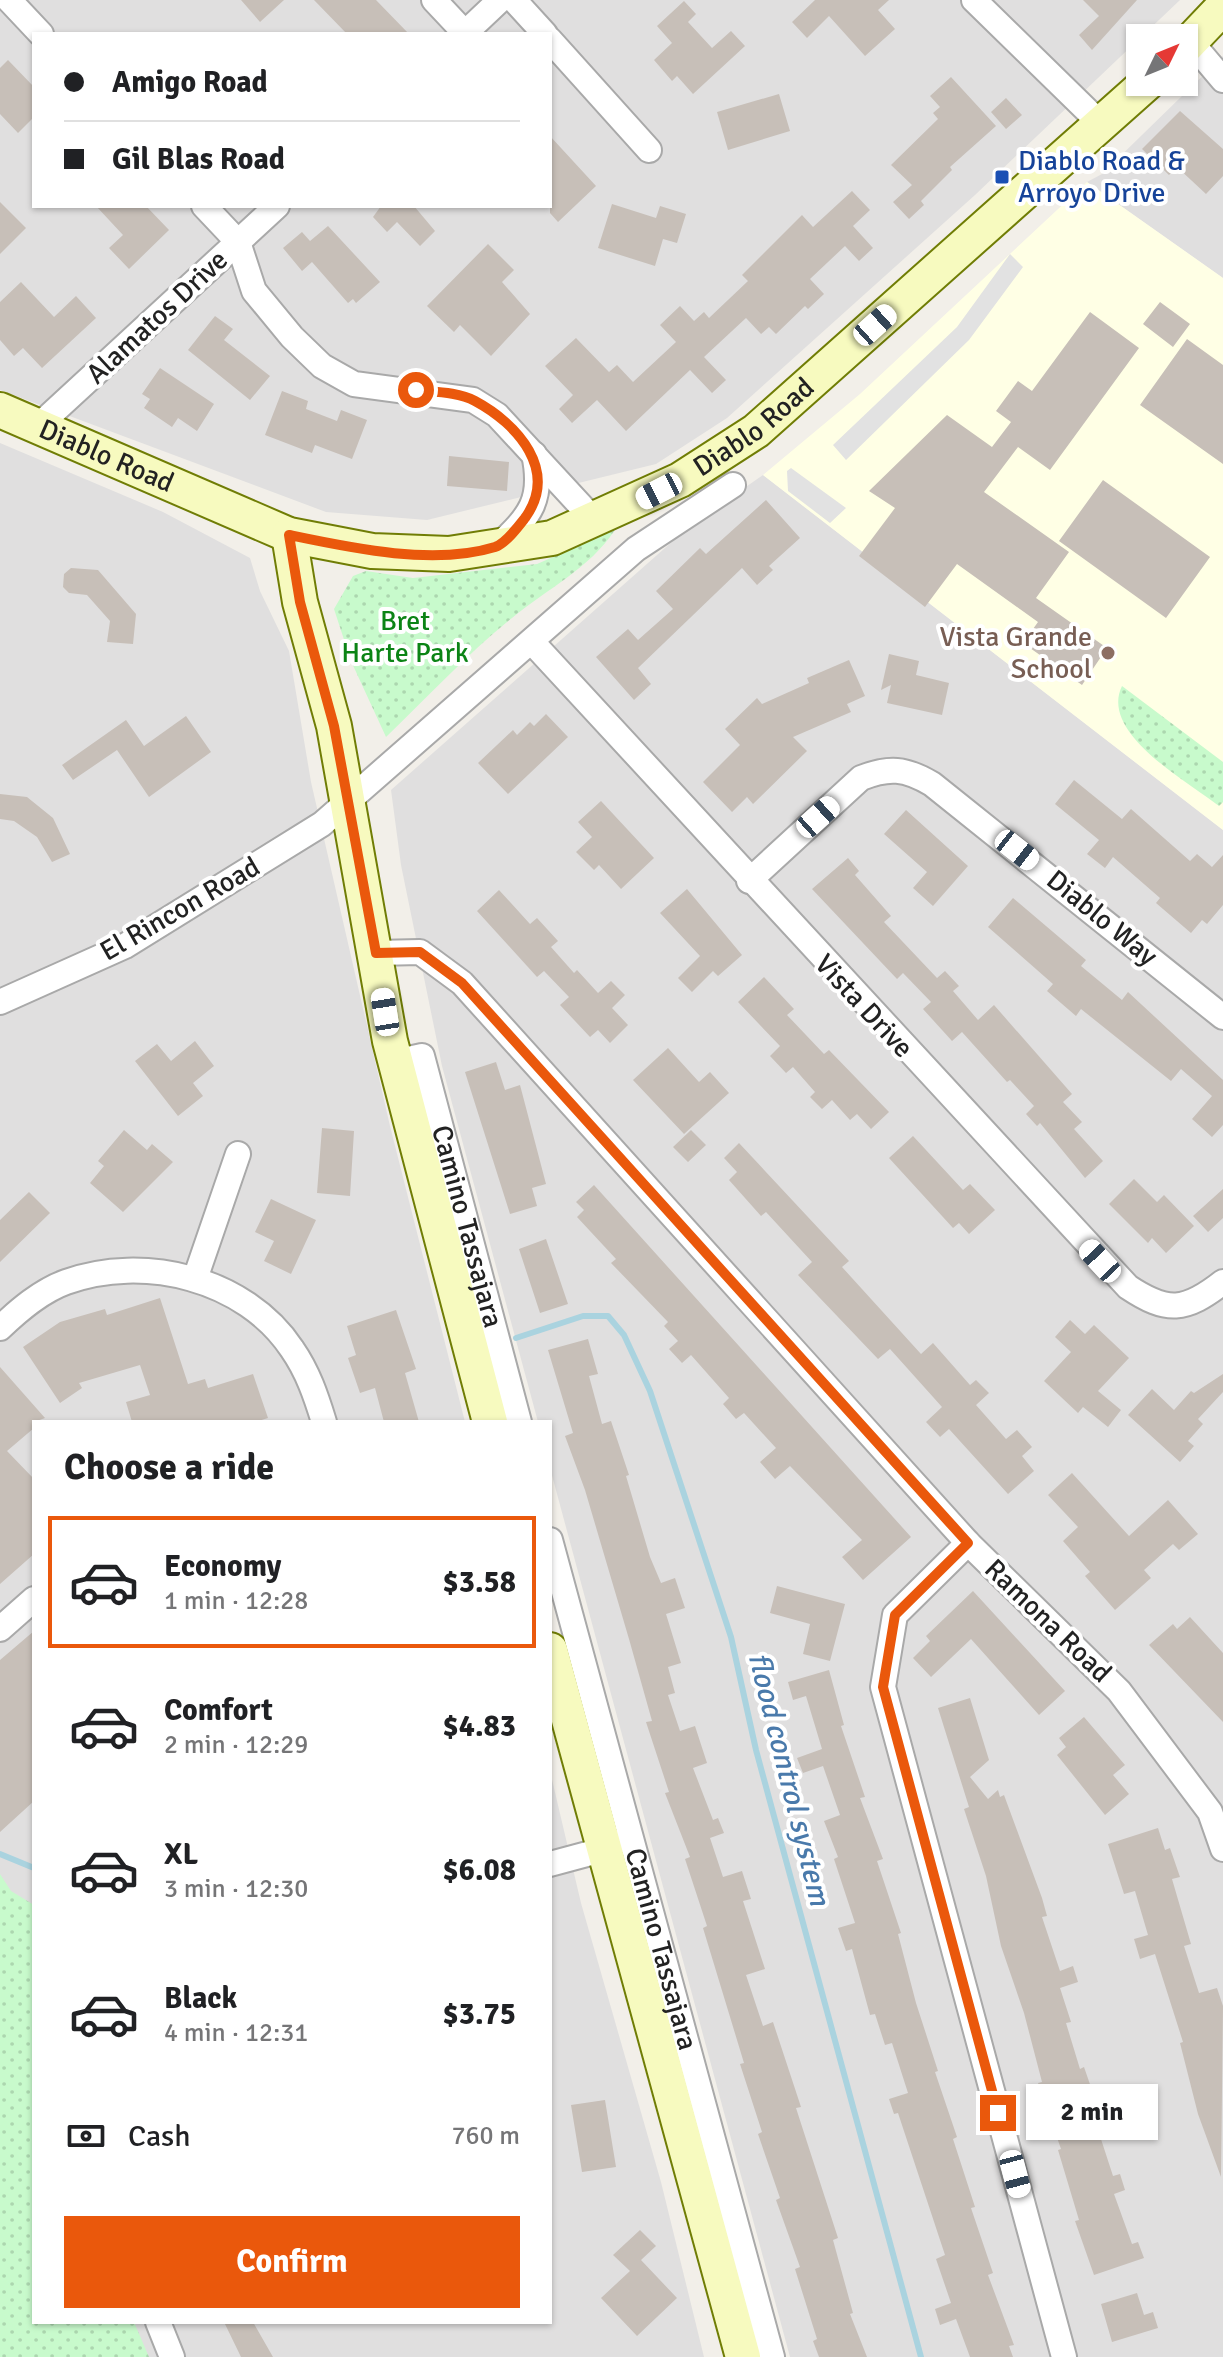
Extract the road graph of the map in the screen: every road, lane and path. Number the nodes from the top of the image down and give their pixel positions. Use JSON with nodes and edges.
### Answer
{"nodes":[{"id":1,"x":9,"y":0,"type":"edge"},
{"id":2,"x":434,"y":0,"type":"edge"},
{"id":3,"x":500,"y":0,"type":"edge"},
{"id":4,"x":514,"y":0,"type":"edge"},
{"id":5,"x":974,"y":0,"type":"edge"},
{"id":6,"x":1223,"y":7,"type":"edge"},
{"id":7,"x":39,"y":32,"type":"edge"},
{"id":8,"x":463,"y":32,"type":"edge"},
{"id":9,"x":467,"y":32,"type":"edge"},
{"id":10,"x":543,"y":32,"type":"edge"},
{"id":11,"x":1198,"y":33,"type":"edge"},
{"id":12,"x":552,"y":42,"type":"edge"},
{"id":13,"x":1198,"y":56,"type":"edge"},
{"id":14,"x":1223,"y":80,"type":"edge"},
{"id":15,"x":1133,"y":96,"type":"edge"},
{"id":16,"x":1102,"y":125,"type":"junction"},
{"id":17,"x":649,"y":150,"type":"dead end"},
{"id":18,"x":206,"y":208,"type":"edge"},
{"id":19,"x":275,"y":208,"type":"edge"},
{"id":20,"x":238,"y":242,"type":"junction"},
{"id":21,"x":0,"y":410,"type":"edge"},
{"id":22,"x":36,"y":428,"type":"junction"},
{"id":23,"x":534,"y":454,"type":"junction"},
{"id":24,"x":733,"y":485,"type":"dead end"},
{"id":25,"x":594,"y":520,"type":"junction"},
{"id":26,"x":289,"y":535,"type":"junction"},
{"id":27,"x":498,"y":546,"type":"junction"},
{"id":28,"x":532,"y":642,"type":"junction"},
{"id":29,"x":348,"y":799,"type":"junction"},
{"id":30,"x":749,"y":881,"type":"junction"},
{"id":31,"x":376,"y":953,"type":"junction"},
{"id":32,"x":0,"y":1002,"type":"edge"},
{"id":33,"x":1223,"y":1017,"type":"edge"},
{"id":34,"x":395,"y":1062,"type":"junction"},
{"id":35,"x":238,"y":1154,"type":"dead end"},
{"id":36,"x":195,"y":1279,"type":"junction"},
{"id":37,"x":1223,"y":1282,"type":"edge"},
{"id":38,"x":0,"y":1328,"type":"edge"},
{"id":39,"x":323,"y":1420,"type":"edge"},
{"id":40,"x":489,"y":1420,"type":"edge"},
{"id":41,"x":518,"y":1420,"type":"edge"},
{"id":42,"x":968,"y":1543,"type":"junction"},
{"id":43,"x":552,"y":1549,"type":"edge"},
{"id":44,"x":32,"y":1601,"type":"edge"},
{"id":45,"x":0,"y":1629,"type":"edge"},
{"id":46,"x":552,"y":1656,"type":"edge"},
{"id":47,"x":616,"y":1843,"type":"junction"},
{"id":48,"x":1223,"y":1849,"type":"edge"},
{"id":49,"x":552,"y":1863,"type":"edge"},
{"id":50,"x":159,"y":2324,"type":"edge"},
{"id":51,"x":172,"y":2357,"type":"edge"},
{"id":52,"x":743,"y":2357,"type":"edge"},
{"id":53,"x":772,"y":2357,"type":"edge"},
{"id":54,"x":1064,"y":2357,"type":"edge"}],
"edges":[{"from":1,"to":7,"type":"street"},
{"from":2,"to":8,"type":"street"},
{"from":3,"to":9,"type":"street"},
{"from":4,"to":10,"type":"street"},
{"from":5,"to":16,"type":"street"},
{"from":6,"to":11,"type":"street"},
{"from":12,"to":17,"type":"street"},
{"from":13,"to":14,"type":"street"},
{"from":15,"to":16,"type":"street","name":"Diablo Road"},
{"from":16,"to":25,"type":"street","name":"Diablo Road"},
{"from":18,"to":20,"type":"street"},
{"from":19,"to":20,"type":"street","name":"Alamatos Drive"},
{"from":20,"to":22,"type":"street","name":"Alamatos Drive"},
{"from":20,"to":23,"type":"street"},
{"from":21,"to":22,"type":"street","name":"Diablo Road"},
{"from":22,"to":26,"type":"street","name":"Diablo Road"},
{"from":23,"to":25,"type":"street"},
{"from":23,"to":27,"type":"street"},
{"from":24,"to":28,"type":"street","name":"El Rincon Road"},
{"from":25,"to":27,"type":"street","name":"Diablo Road"},
{"from":26,"to":27,"type":"street","name":"Diablo Road"},
{"from":26,"to":29,"type":"street","name":"Camino Tassajara"},
{"from":28,"to":29,"type":"street","name":"El Rincon Road"},
{"from":28,"to":30,"type":"street","name":"Vista Drive"},
{"from":29,"to":31,"type":"street","name":"Camino Tassajara"},
{"from":29,"to":32,"type":"street","name":"El Rincon Road"},
{"from":30,"to":33,"type":"street","name":"Diablo Way"},
{"from":30,"to":37,"type":"street","name":"Vista Drive"},
{"from":31,"to":34,"type":"street","name":"Camino Tassajara"},
{"from":31,"to":42,"type":"street","name":"Ramona Road"},
{"from":34,"to":40,"type":"street","name":"Camino Tassajara"},
{"from":34,"to":41,"type":"street","name":"Camino Tassajara"},
{"from":35,"to":36,"type":"street"},
{"from":36,"to":38,"type":"street"},
{"from":36,"to":39,"type":"street"},
{"from":42,"to":48,"type":"street","name":"Ramona Road"},
{"from":42,"to":54,"type":"street"},
{"from":43,"to":47,"type":"street","name":"Camino Tassajara"},
{"from":44,"to":45,"type":"street"},
{"from":46,"to":47,"type":"street","name":"Camino Tassajara"},
{"from":47,"to":49,"type":"street"},
{"from":47,"to":52,"type":"street","name":"Camino Tassajara"},
{"from":47,"to":53,"type":"street","name":"Camino Tassajara"},
{"from":50,"to":51,"type":"street"}]}
